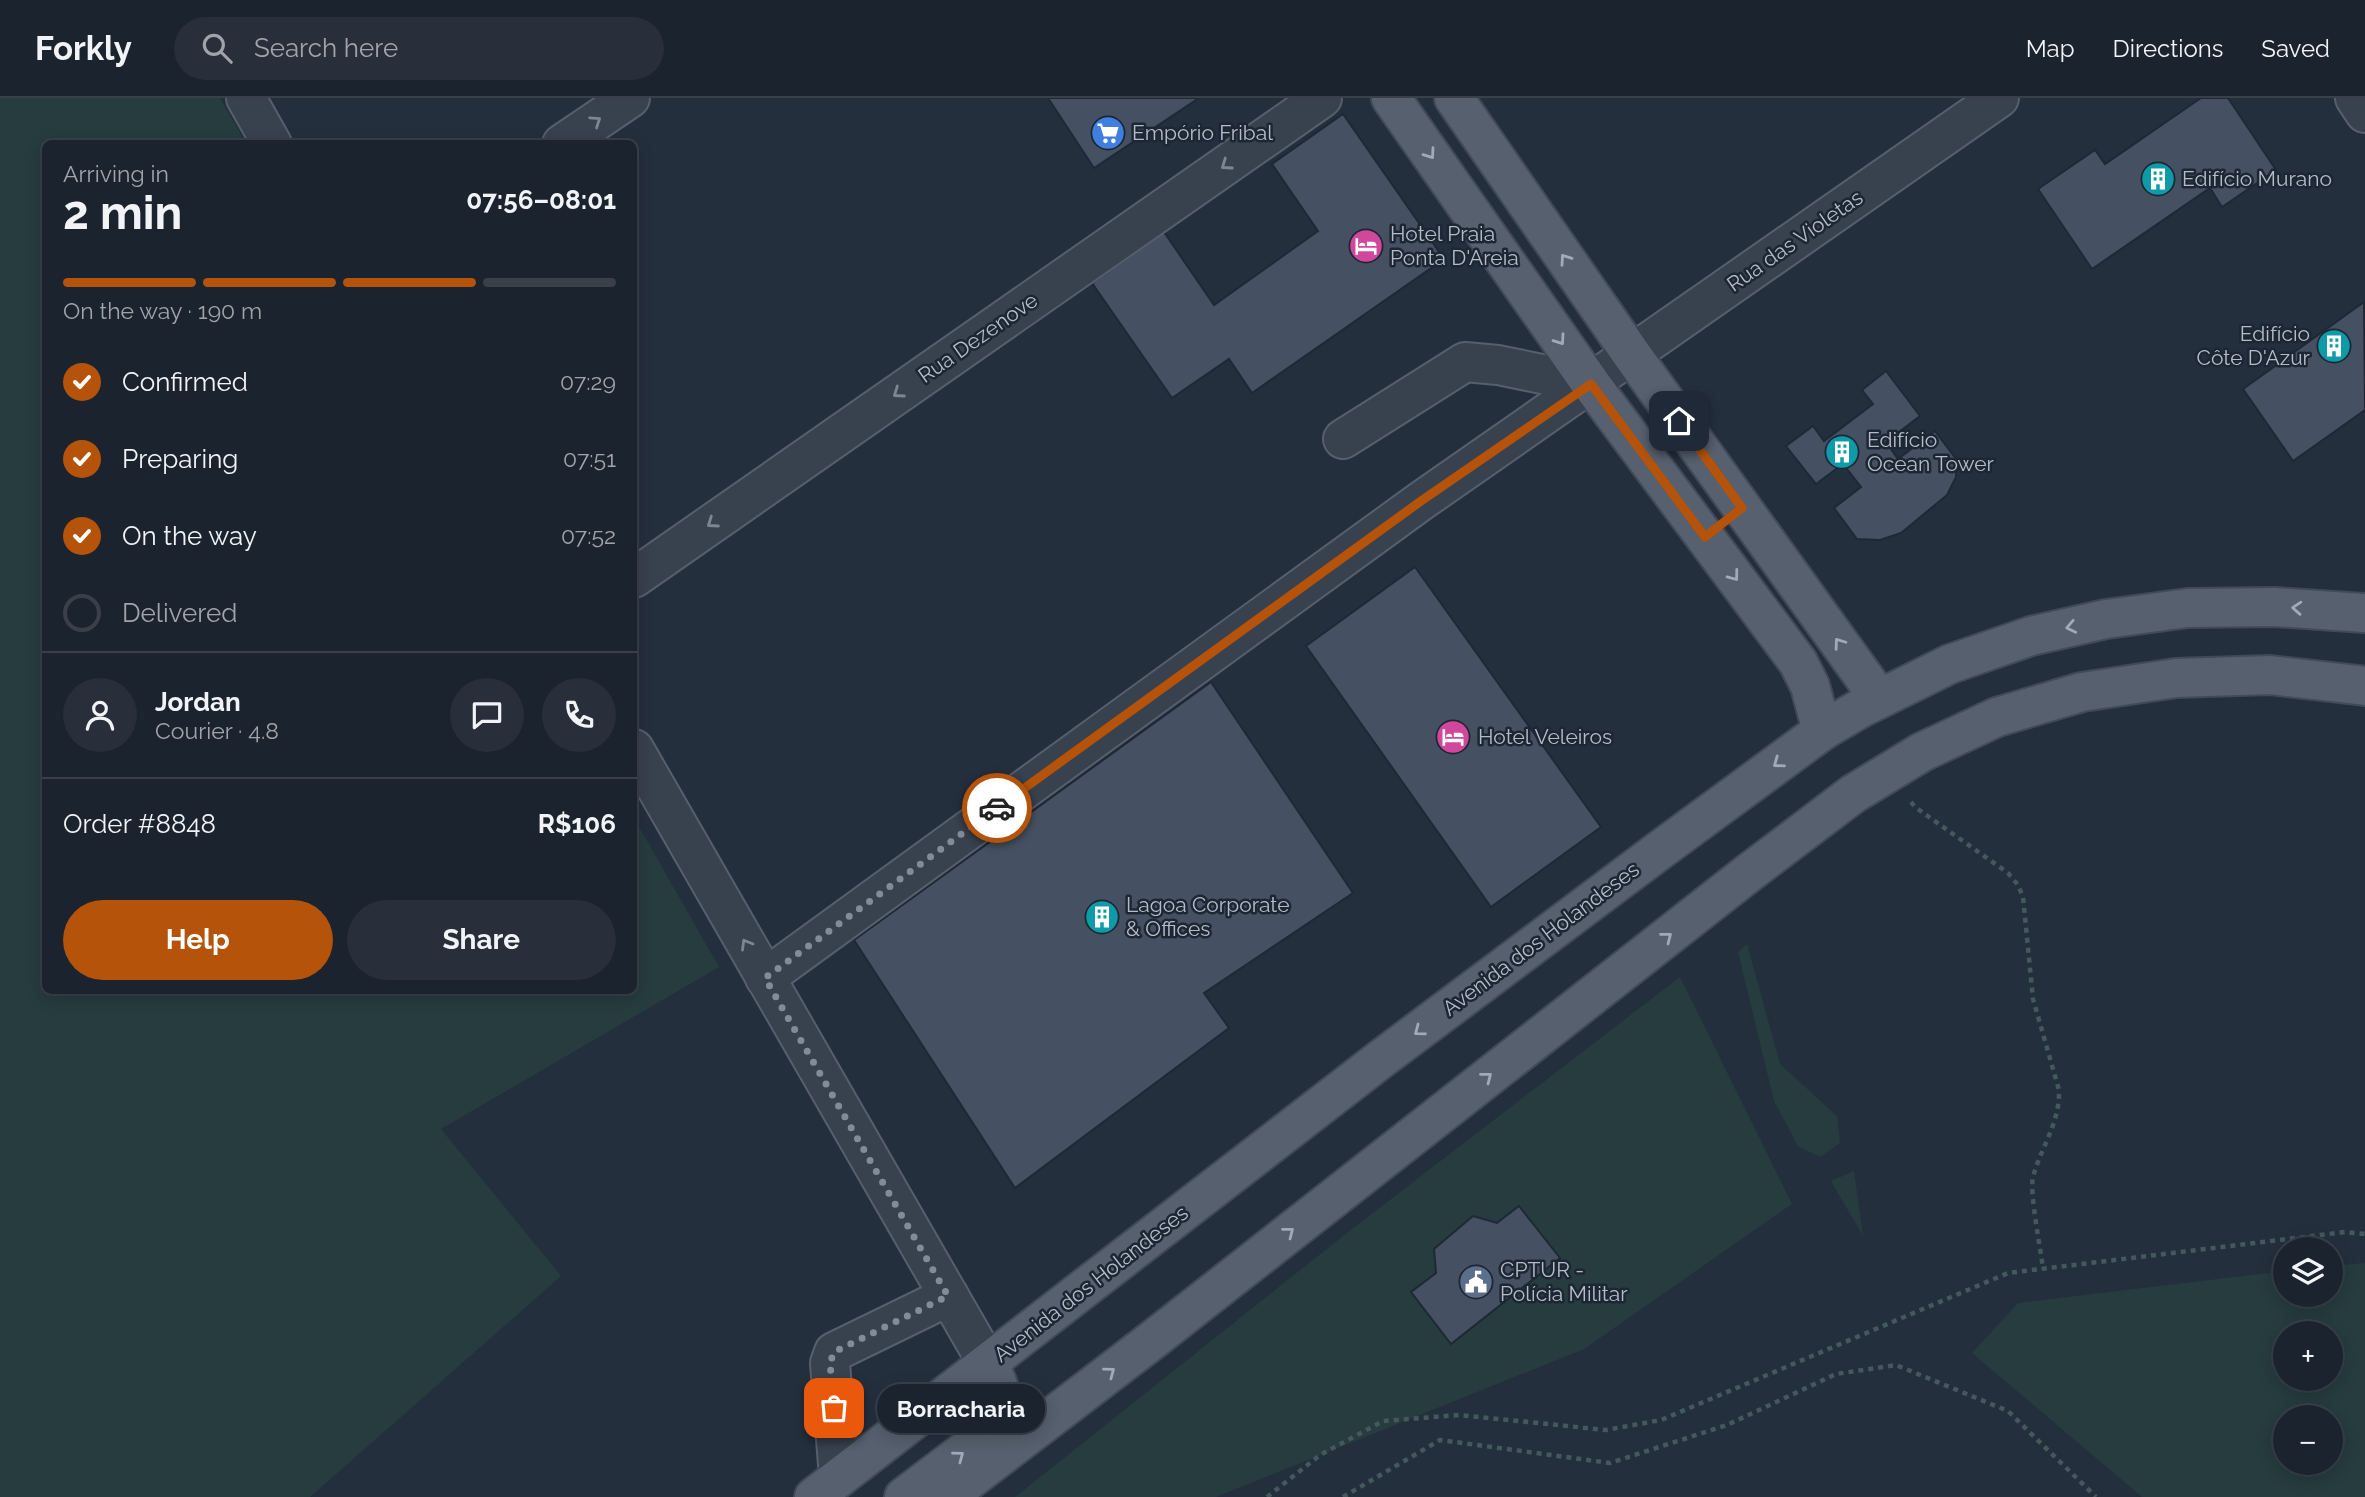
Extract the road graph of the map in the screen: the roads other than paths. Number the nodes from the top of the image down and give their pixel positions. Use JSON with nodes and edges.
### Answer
{"nodes":[{"id":1,"x":246,"y":98,"type":"edge"},
{"id":2,"x":629,"y":98,"type":"edge"},
{"id":3,"x":1322,"y":98,"type":"edge"},
{"id":4,"x":1391,"y":98,"type":"edge"},
{"id":5,"x":1454,"y":98,"type":"edge"},
{"id":6,"x":1999,"y":98,"type":"edge"},
{"id":7,"x":2355,"y":98,"type":"edge"},
{"id":8,"x":2365,"y":113,"type":"edge"},
{"id":9,"x":270,"y":140,"type":"edge"},
{"id":10,"x":568,"y":140,"type":"edge"},
{"id":11,"x":1530,"y":207,"type":"junction"},
{"id":12,"x":1487,"y":236,"type":"junction"},
{"id":13,"x":1632,"y":355,"type":"junction"},
{"id":14,"x":1591,"y":384,"type":"junction"},
{"id":15,"x":1343,"y":439,"type":"dead end"},
{"id":16,"x":1742,"y":508,"type":"junction"},
{"id":17,"x":1705,"y":537,"type":"junction"},
{"id":18,"x":637,"y":576,"type":"edge"},
{"id":19,"x":2365,"y":613,"type":"edge"},
{"id":20,"x":2365,"y":686,"type":"edge"},
{"id":21,"x":1879,"y":698,"type":"junction"},
{"id":22,"x":1822,"y":731,"type":"junction"},
{"id":23,"x":637,"y":753,"type":"edge"},
{"id":24,"x":765,"y":978,"type":"junction"},
{"id":25,"x":948,"y":1296,"type":"junction"},
{"id":26,"x":988,"y":1364,"type":"junction"},
{"id":27,"x":827,"y":1487,"type":"edge"},
{"id":28,"x":904,"y":1497,"type":"edge"},
{"id":29,"x":947,"y":1497,"type":"edge"}],
"edges":[{"from":1,"to":9,"type":"street"},
{"from":10,"to":2,"type":"street","one_way":true},
{"from":3,"to":18,"type":"street","name":"Rua Dezenove","one_way":true},
{"from":4,"to":12,"type":"main road","one_way":true},
{"from":5,"to":11,"type":"main road"},
{"from":6,"to":13,"type":"street","name":"Rua das Violetas"},
{"from":7,"to":8,"type":"street"},
{"from":11,"to":12,"type":"main road"},
{"from":13,"to":11,"type":"main road","one_way":true},
{"from":12,"to":14,"type":"main road","one_way":true},
{"from":13,"to":14,"type":"street","name":"Rua das Violetas"},
{"from":13,"to":16,"type":"main road"},
{"from":14,"to":15,"type":"street"},
{"from":14,"to":17,"type":"main road"},
{"from":14,"to":24,"type":"street","name":"Rua das Violetas"},
{"from":16,"to":17,"type":"main road"},
{"from":21,"to":16,"type":"main road","one_way":true},
{"from":17,"to":22,"type":"main road","one_way":true},
{"from":19,"to":21,"type":"main road","name":"Avenida dos Holandeses","one_way":true},
{"from":29,"to":20,"type":"main road","one_way":true},
{"from":21,"to":22,"type":"main road","name":"Avenida dos Holandeses"},
{"from":22,"to":26,"type":"main road","name":"Avenida dos Holandeses","one_way":true},
{"from":24,"to":23,"type":"street","one_way":true},
{"from":24,"to":25,"type":"street"},
{"from":25,"to":26,"type":"street"},
{"from":25,"to":27,"type":"street"},
{"from":26,"to":27,"type":"main road","name":"Avenida dos Holandeses"},
{"from":28,"to":26,"type":"main road","one_way":true}]}
